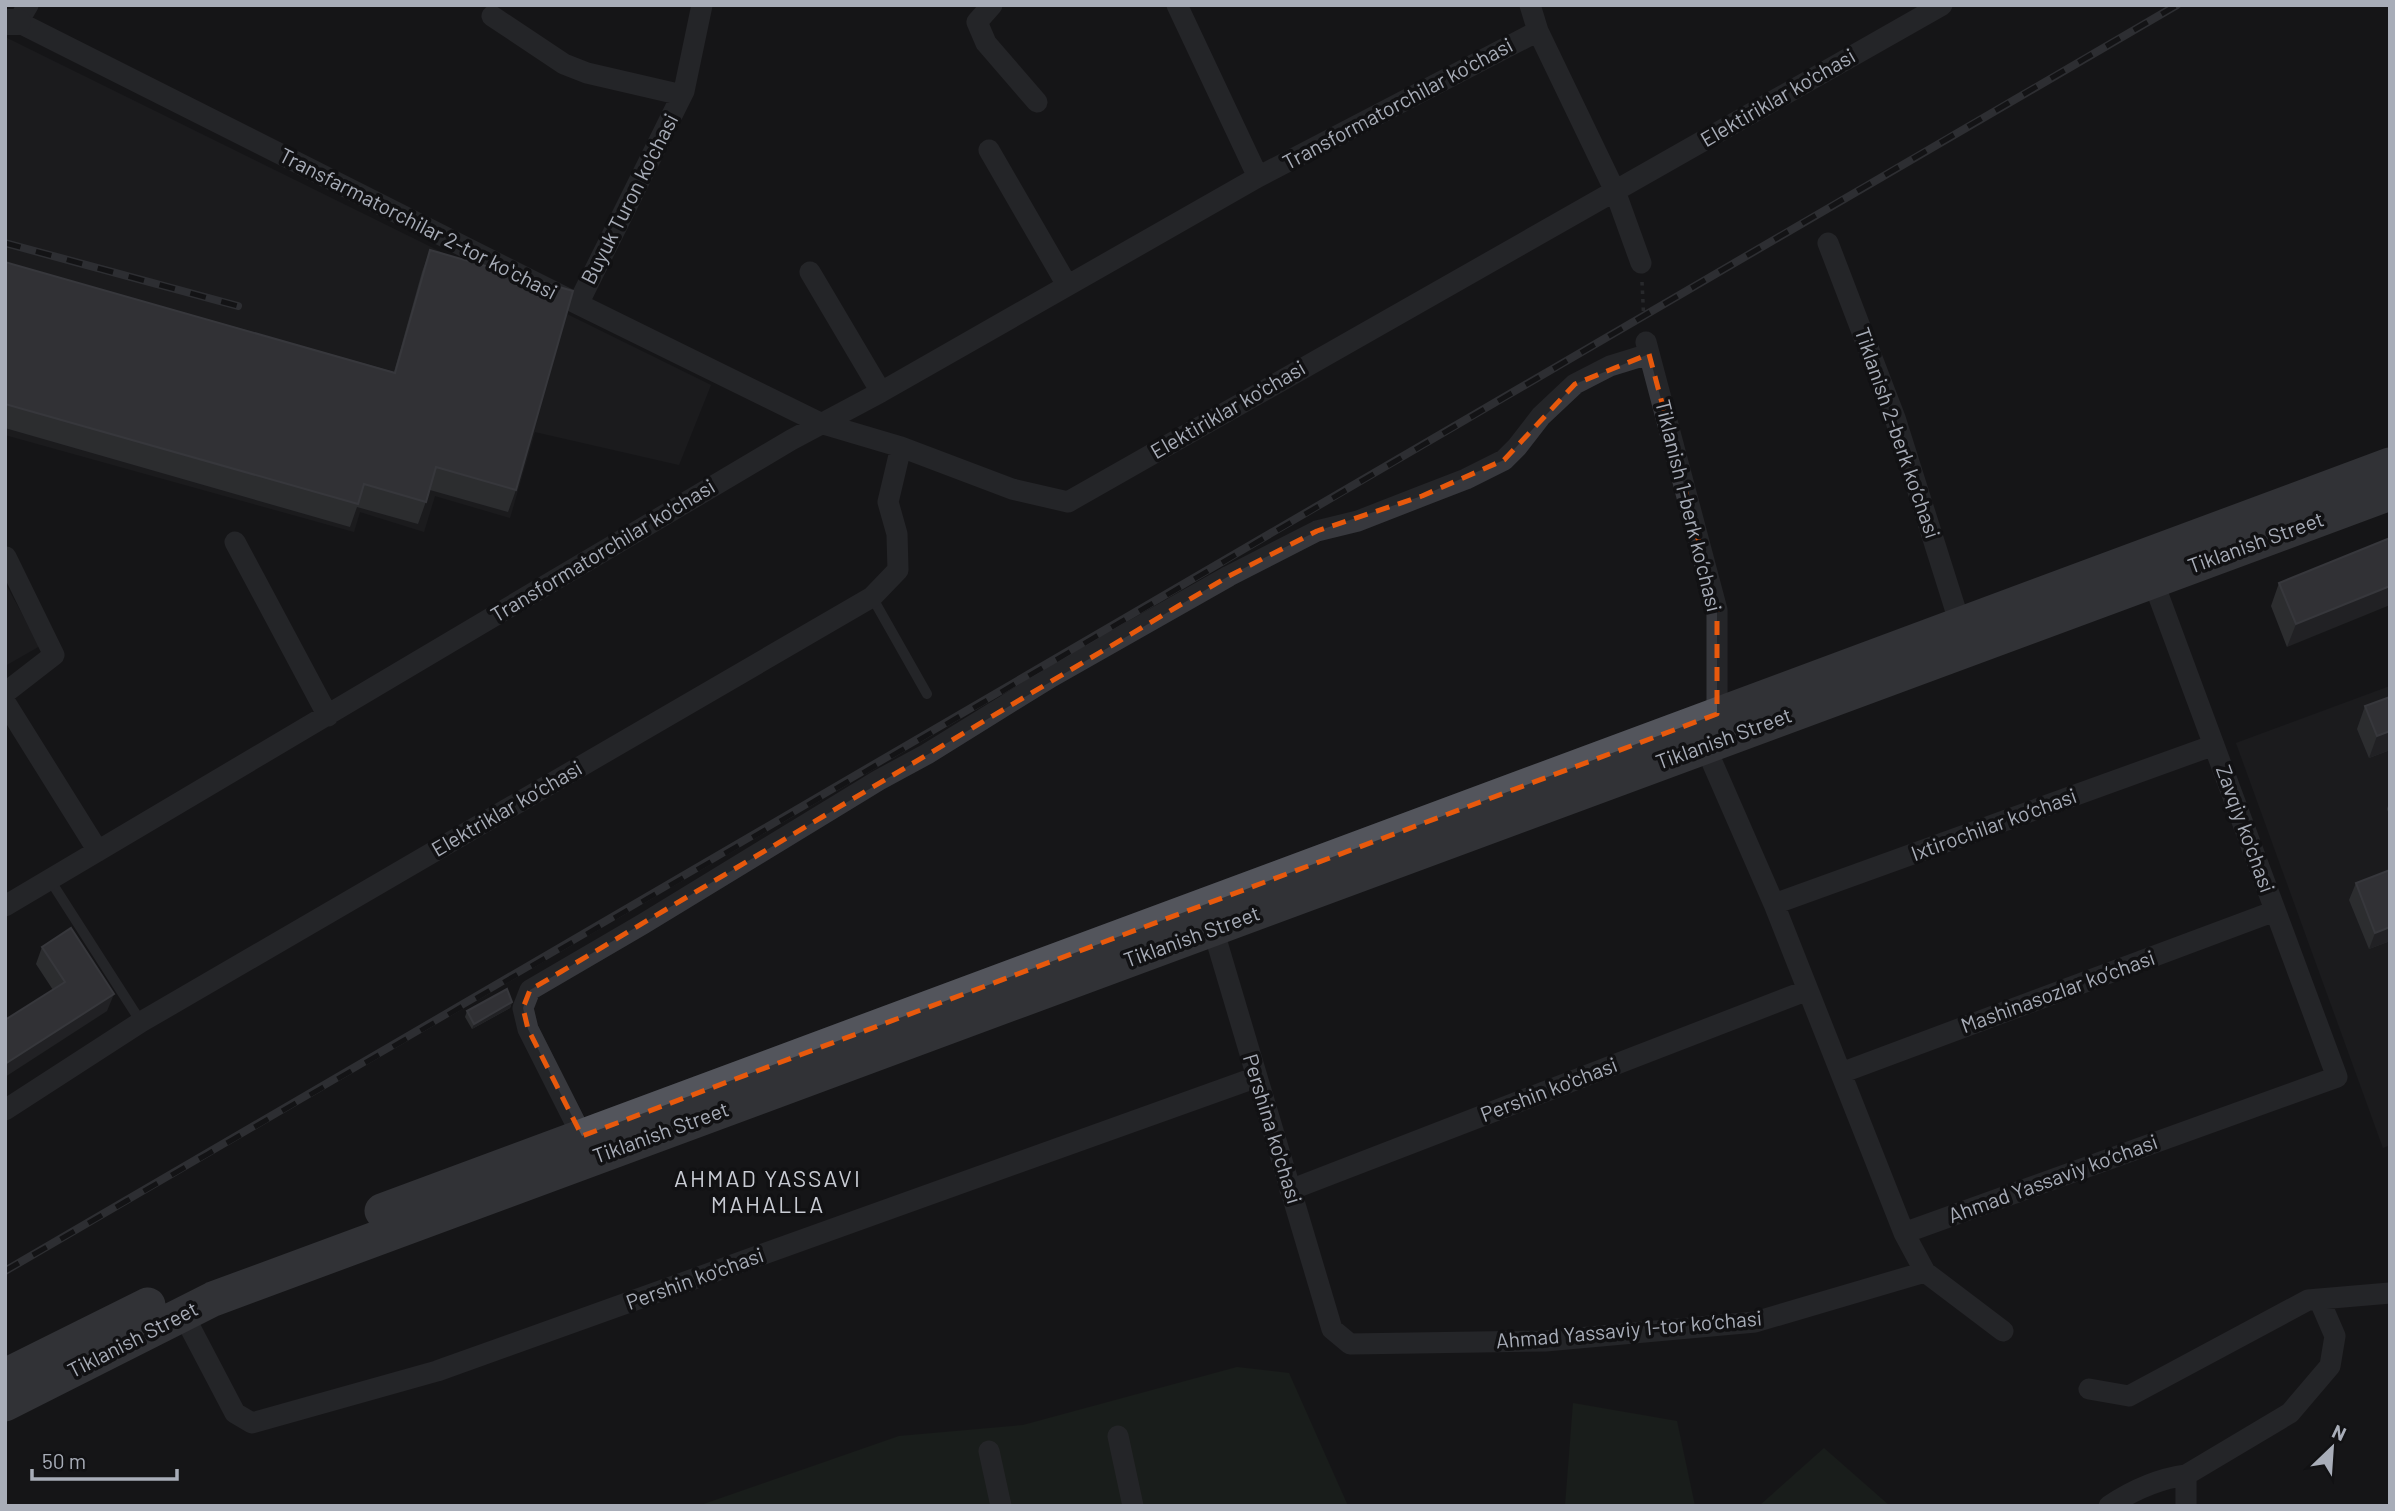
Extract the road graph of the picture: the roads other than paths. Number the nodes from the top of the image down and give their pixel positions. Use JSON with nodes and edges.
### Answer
{"nodes":[{"id":1,"x":702,"y":5,"type":"edge"},
{"id":2,"x":992,"y":5,"type":"edge"},
{"id":3,"x":1177,"y":5,"type":"edge"},
{"id":4,"x":1530,"y":5,"type":"edge"},
{"id":5,"x":1942,"y":5,"type":"edge"},
{"id":6,"x":17,"y":16,"type":"edge"},
{"id":7,"x":492,"y":16,"type":"dead end"},
{"id":8,"x":1538,"y":31,"type":"junction"},
{"id":9,"x":682,"y":95,"type":"junction"},
{"id":10,"x":1037,"y":102,"type":"dead end"},
{"id":11,"x":989,"y":150,"type":"dead end"},
{"id":12,"x":1258,"y":177,"type":"junction"},
{"id":13,"x":1615,"y":191,"type":"junction"},
{"id":14,"x":1828,"y":243,"type":"dead end"},
{"id":15,"x":1641,"y":263,"type":"dead end"},
{"id":16,"x":810,"y":272,"type":"dead end"},
{"id":17,"x":1067,"y":285,"type":"junction"},
{"id":18,"x":578,"y":304,"type":"junction"},
{"id":19,"x":881,"y":392,"type":"junction"},
{"id":20,"x":820,"y":423,"type":"junction"},
{"id":21,"x":901,"y":447,"type":"junction"},
{"id":22,"x":2390,"y":466,"type":"edge"},
{"id":23,"x":2390,"y":493,"type":"edge"},
{"id":24,"x":235,"y":542,"type":"dead end"},
{"id":25,"x":6,"y":557,"type":"edge"},
{"id":26,"x":2153,"y":581,"type":"junction"},
{"id":27,"x":872,"y":597,"type":"junction"},
{"id":28,"x":1961,"y":624,"type":"junction"},
{"id":29,"x":5,"y":694,"type":"edge"},
{"id":30,"x":927,"y":694,"type":"dead end"},
{"id":31,"x":5,"y":702,"type":"edge"},
{"id":32,"x":328,"y":716,"type":"junction"},
{"id":33,"x":1711,"y":730,"type":"junction"},
{"id":34,"x":2214,"y":745,"type":"junction"},
{"id":35,"x":98,"y":851,"type":"junction"},
{"id":36,"x":50,"y":880,"type":"junction"},
{"id":37,"x":1774,"y":904,"type":"junction"},
{"id":38,"x":5,"y":906,"type":"edge"},
{"id":39,"x":2275,"y":911,"type":"junction"},
{"id":40,"x":1213,"y":929,"type":"junction"},
{"id":41,"x":1808,"y":990,"type":"junction"},
{"id":42,"x":141,"y":1022,"type":"junction"},
{"id":43,"x":1841,"y":1073,"type":"junction"},
{"id":44,"x":1257,"y":1077,"type":"junction"},
{"id":45,"x":2337,"y":1077,"type":"joint"},
{"id":46,"x":5,"y":1110,"type":"edge"},
{"id":47,"x":582,"y":1136,"type":"junction"},
{"id":48,"x":1290,"y":1190,"type":"junction"},
{"id":49,"x":1904,"y":1233,"type":"junction"},
{"id":50,"x":1925,"y":1272,"type":"junction"},
{"id":51,"x":2390,"y":1293,"type":"edge"},
{"id":52,"x":2319,"y":1299,"type":"junction"},
{"id":53,"x":183,"y":1314,"type":"junction"},
{"id":54,"x":1332,"y":1329,"type":"joint"},
{"id":55,"x":2003,"y":1331,"type":"dead end"},
{"id":56,"x":5,"y":1376,"type":"edge"},
{"id":57,"x":2089,"y":1389,"type":"dead end"},
{"id":58,"x":5,"y":1404,"type":"edge"},
{"id":59,"x":1118,"y":1436,"type":"dead end"},
{"id":60,"x":989,"y":1451,"type":"dead end"},
{"id":61,"x":2186,"y":1475,"type":"junction"},
{"id":62,"x":1001,"y":1506,"type":"edge"},
{"id":63,"x":1133,"y":1506,"type":"edge"},
{"id":64,"x":2109,"y":1506,"type":"edge"},
{"id":65,"x":2186,"y":1506,"type":"edge"}],
"edges":[{"from":1,"to":9,"type":"street","name":"Buyuk Turon ko'chasi"},
{"from":2,"to":10,"type":"street"},
{"from":3,"to":12,"type":"street","name":"Transformatorchilar ko'chasi"},
{"from":4,"to":8,"type":"street"},
{"from":5,"to":13,"type":"street","name":"Elektiriklar ko'chasi"},
{"from":6,"to":18,"type":"street","name":"Transfarmatorchilar 2-tor koʻchasi"},
{"from":7,"to":9,"type":"street","name":"Buyuk Turon ko'chasi"},
{"from":8,"to":12,"type":"street","name":"Transformatorchilar ko'chasi"},
{"from":8,"to":13,"type":"street"},
{"from":9,"to":18,"type":"street","name":"Buyuk Turon ko'chasi"},
{"from":11,"to":17,"type":"street"},
{"from":12,"to":17,"type":"street","name":"Transformatorchilar ko'chasi"},
{"from":13,"to":15,"type":"street"},
{"from":13,"to":21,"type":"street","name":"Elektiriklar ko'chasi"},
{"from":14,"to":28,"type":"street","name":"Tiklanish 2-berk ko‘chasi"},
{"from":16,"to":19,"type":"street"},
{"from":17,"to":19,"type":"street","name":"Transformatorchilar ko'chasi"},
{"from":18,"to":20,"type":"street","name":"Transfarmatorchilar 2-tor koʻchasi"},
{"from":19,"to":20,"type":"street","name":"Transformatorchilar ko'chasi"},
{"from":20,"to":21,"type":"street","name":"Elektiriklar ko'chasi"},
{"from":20,"to":32,"type":"street","name":"Transformatorchilar ko'chasi"},
{"from":21,"to":27,"type":"street","name":"Elektriklar ko‘chasi"},
{"from":22,"to":28,"type":"main road","name":"Tiklanish Street"},
{"from":23,"to":26,"type":"main road","name":"Tiklanish Street"},
{"from":24,"to":32,"type":"street"},
{"from":25,"to":29,"type":"street"},
{"from":26,"to":33,"type":"main road","name":"Tiklanish Street"},
{"from":26,"to":34,"type":"street","name":"Zavqiy ko'chasi"},
{"from":27,"to":30,"type":"lane"},
{"from":27,"to":42,"type":"street","name":"Elektriklar ko‘chasi"},
{"from":28,"to":33,"type":"main road","name":"Tiklanish Street"},
{"from":31,"to":35,"type":"street"},
{"from":32,"to":35,"type":"street","name":"Transformatorchilar ko'chasi"},
{"from":33,"to":37,"type":"street"},
{"from":33,"to":40,"type":"main road","name":"Tiklanish Street"},
{"from":33,"to":47,"type":"main road","name":"Tiklanish Street"},
{"from":33,"to":47,"type":"street","name":"Tiklanish 1-berk ko‘chasi"},
{"from":34,"to":37,"type":"street","name":"Ixtirochilar ko‘chasi"},
{"from":34,"to":39,"type":"street","name":"Zavqiy ko'chasi"},
{"from":35,"to":36,"type":"street","name":"Transformatorchilar ko'chasi"},
{"from":36,"to":38,"type":"street","name":"Transformatorchilar ko'chasi"},
{"from":36,"to":42,"type":"lane"},
{"from":37,"to":41,"type":"street"},
{"from":39,"to":43,"type":"street","name":"Mashinasozlar ko‘chasi"},
{"from":39,"to":45,"type":"street","name":"Zavqiy ko'chasi"},
{"from":40,"to":44,"type":"street","name":"Pershina ko'chasi"},
{"from":40,"to":53,"type":"main road","name":"Tiklanish Street"},
{"from":41,"to":43,"type":"street"},
{"from":41,"to":48,"type":"street","name":"Pershin ko'chasi"},
{"from":42,"to":46,"type":"street","name":"Elektriklar ko‘chasi"},
{"from":43,"to":49,"type":"street"},
{"from":44,"to":48,"type":"street","name":"Pershina ko'chasi"},
{"from":44,"to":53,"type":"street","name":"Pershin ko'chasi"},
{"from":45,"to":49,"type":"street","name":"Ahmad Yassaviy ko‘chasi"},
{"from":47,"to":56,"type":"main road","name":"Tiklanish Street"},
{"from":48,"to":54,"type":"street","name":"Pershina ko'chasi"},
{"from":49,"to":50,"type":"street"},
{"from":50,"to":54,"type":"street","name":"Ahmad Yassaviy 1-tor ko‘chasi"},
{"from":50,"to":55,"type":"street"},
{"from":51,"to":52,"type":"street"},
{"from":52,"to":57,"type":"street"},
{"from":52,"to":61,"type":"street"},
{"from":53,"to":58,"type":"main road","name":"Tiklanish Street"},
{"from":59,"to":63,"type":"street"},
{"from":60,"to":62,"type":"street"},
{"from":61,"to":64,"type":"street"},
{"from":61,"to":65,"type":"street"}]}
